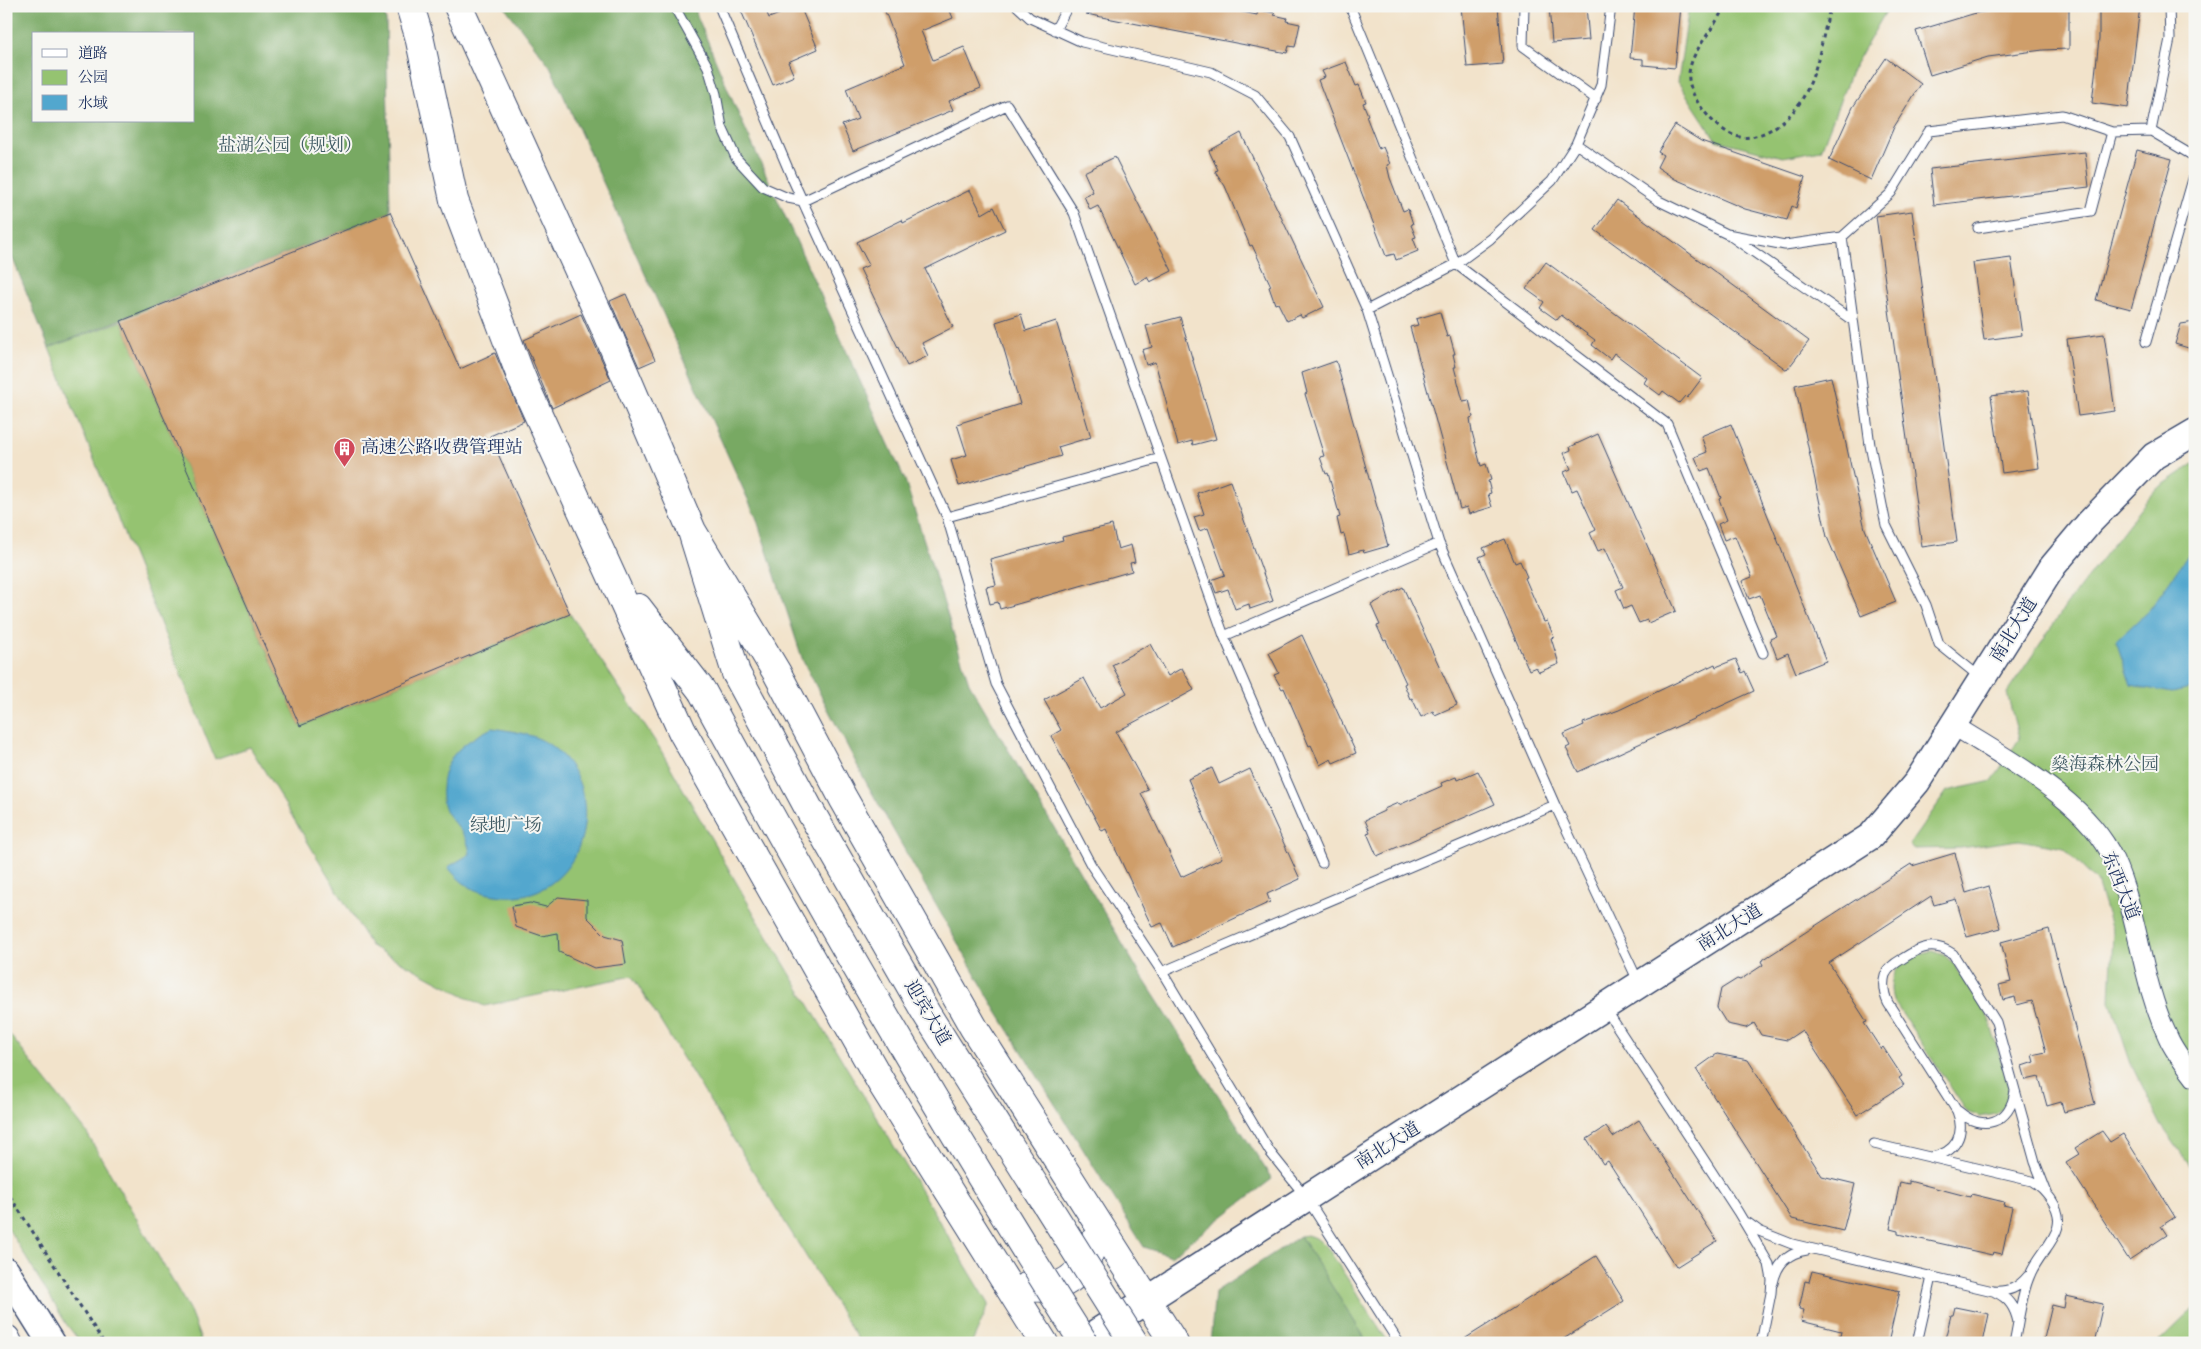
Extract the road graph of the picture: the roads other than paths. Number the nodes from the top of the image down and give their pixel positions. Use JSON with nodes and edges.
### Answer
{"nodes":[{"id":1,"x":410,"y":6,"type":"edge"},
{"id":2,"x":458,"y":6,"type":"edge"},
{"id":3,"x":674,"y":6,"type":"edge"},
{"id":4,"x":719,"y":6,"type":"edge"},
{"id":5,"x":1017,"y":6,"type":"edge"},
{"id":6,"x":1068,"y":6,"type":"edge"},
{"id":7,"x":1350,"y":6,"type":"edge"},
{"id":8,"x":1524,"y":6,"type":"edge"},
{"id":9,"x":1612,"y":6,"type":"edge"},
{"id":10,"x":2169,"y":6,"type":"edge"},
{"id":11,"x":1055,"y":30,"type":"junction"},
{"id":12,"x":1596,"y":99,"type":"junction"},
{"id":13,"x":2152,"y":130,"type":"junction"},
{"id":14,"x":2112,"y":132,"type":"junction"},
{"id":15,"x":1576,"y":144,"type":"junction"},
{"id":16,"x":2195,"y":157,"type":"edge"},
{"id":17,"x":2195,"y":172,"type":"edge"},
{"id":18,"x":803,"y":201,"type":"junction"},
{"id":19,"x":1978,"y":228,"type":"dead end"},
{"id":20,"x":1727,"y":234,"type":"junction"},
{"id":21,"x":1842,"y":237,"type":"junction"},
{"id":22,"x":1456,"y":264,"type":"junction"},
{"id":23,"x":1367,"y":310,"type":"junction"},
{"id":24,"x":1852,"y":320,"type":"junction"},
{"id":25,"x":2146,"y":342,"type":"dead end"},
{"id":26,"x":2195,"y":432,"type":"edge"},
{"id":27,"x":1161,"y":458,"type":"junction"},
{"id":28,"x":947,"y":517,"type":"junction"},
{"id":29,"x":692,"y":531,"type":"junction"},
{"id":30,"x":1439,"y":543,"type":"junction"},
{"id":31,"x":608,"y":569,"type":"junction"},
{"id":32,"x":1224,"y":636,"type":"junction"},
{"id":33,"x":1763,"y":653,"type":"dead end"},
{"id":34,"x":1983,"y":680,"type":"junction"},
{"id":35,"x":1953,"y":725,"type":"junction"},
{"id":36,"x":1555,"y":805,"type":"junction"},
{"id":37,"x":1322,"y":863,"type":"dead end"},
{"id":38,"x":1162,"y":972,"type":"junction"},
{"id":39,"x":1640,"y":985,"type":"junction"},
{"id":40,"x":1605,"y":1008,"type":"junction"},
{"id":41,"x":2195,"y":1078,"type":"edge"},
{"id":42,"x":2015,"y":1089,"type":"junction"},
{"id":43,"x":1957,"y":1111,"type":"junction"},
{"id":44,"x":1874,"y":1144,"type":"dead end"},
{"id":45,"x":1931,"y":1157,"type":"junction"},
{"id":46,"x":2047,"y":1193,"type":"junction"},
{"id":47,"x":1306,"y":1198,"type":"junction"},
{"id":48,"x":1086,"y":1204,"type":"junction"},
{"id":49,"x":1738,"y":1212,"type":"junction"},
{"id":50,"x":1811,"y":1249,"type":"junction"},
{"id":51,"x":994,"y":1263,"type":"junction"},
{"id":52,"x":6,"y":1270,"type":"edge"},
{"id":53,"x":2030,"y":1274,"type":"junction"},
{"id":54,"x":1932,"y":1277,"type":"junction"},
{"id":55,"x":1993,"y":1291,"type":"junction"},
{"id":56,"x":1771,"y":1293,"type":"junction"},
{"id":57,"x":1146,"y":1299,"type":"junction"},
{"id":58,"x":2018,"y":1324,"type":"junction"},
{"id":59,"x":6,"y":1339,"type":"edge"},
{"id":60,"x":8,"y":1343,"type":"edge"},
{"id":61,"x":51,"y":1343,"type":"edge"},
{"id":62,"x":1044,"y":1343,"type":"edge"},
{"id":63,"x":1082,"y":1343,"type":"edge"},
{"id":64,"x":1134,"y":1343,"type":"edge"},
{"id":65,"x":1174,"y":1343,"type":"edge"},
{"id":66,"x":1399,"y":1343,"type":"edge"},
{"id":67,"x":1761,"y":1343,"type":"edge"},
{"id":68,"x":1917,"y":1343,"type":"edge"},
{"id":69,"x":2014,"y":1343,"type":"edge"}],
"edges":[{"from":1,"to":31,"type":"main road"},
{"from":2,"to":29,"type":"main road"},
{"from":3,"to":18,"type":"lane"},
{"from":4,"to":18,"type":"lane"},
{"from":5,"to":11,"type":"lane"},
{"from":6,"to":11,"type":"lane"},
{"from":7,"to":22,"type":"lane"},
{"from":8,"to":12,"type":"lane"},
{"from":9,"to":12,"type":"lane"},
{"from":10,"to":13,"type":"lane"},
{"from":11,"to":23,"type":"lane"},
{"from":12,"to":15,"type":"lane"},
{"from":13,"to":14,"type":"lane"},
{"from":13,"to":16,"type":"lane"},
{"from":14,"to":19,"type":"lane"},
{"from":14,"to":21,"type":"lane"},
{"from":15,"to":20,"type":"lane"},
{"from":15,"to":22,"type":"lane"},
{"from":17,"to":25,"type":"lane"},
{"from":18,"to":27,"type":"lane"},
{"from":18,"to":28,"type":"lane"},
{"from":20,"to":21,"type":"lane"},
{"from":20,"to":24,"type":"lane"},
{"from":21,"to":24,"type":"lane"},
{"from":22,"to":23,"type":"lane"},
{"from":22,"to":33,"type":"lane"},
{"from":23,"to":30,"type":"lane"},
{"from":24,"to":34,"type":"lane"},
{"from":26,"to":34,"type":"street","name":"南北大道"},
{"from":27,"to":28,"type":"lane"},
{"from":27,"to":32,"type":"lane"},
{"from":28,"to":38,"type":"lane"},
{"from":29,"to":48,"type":"main road"},
{"from":29,"to":64,"type":"main road","name":"迎宾大道","bridge":true},
{"from":30,"to":32,"type":"lane"},
{"from":30,"to":36,"type":"lane"},
{"from":31,"to":51,"type":"main road"},
{"from":31,"to":63,"type":"main road","bridge":true},
{"from":32,"to":37,"type":"lane"},
{"from":34,"to":35,"type":"street","name":"南北大道"},
{"from":35,"to":39,"type":"street","name":"南北大道"},
{"from":35,"to":41,"type":"street","name":"东西大道"},
{"from":36,"to":38,"type":"lane"},
{"from":36,"to":39,"type":"lane"},
{"from":38,"to":47,"type":"lane"},
{"from":39,"to":40,"type":"street","name":"南北大道"},
{"from":40,"to":47,"type":"street","name":"南北大道"},
{"from":40,"to":49,"type":"lane"},
{"from":42,"to":43,"type":"lane"},
{"from":42,"to":43,"type":"lane"},
{"from":42,"to":46,"type":"lane"},
{"from":43,"to":45,"type":"lane"},
{"from":44,"to":45,"type":"lane"},
{"from":45,"to":46,"type":"lane"},
{"from":46,"to":53,"type":"lane"},
{"from":47,"to":57,"type":"street","name":"南北大道"},
{"from":47,"to":66,"type":"lane"},
{"from":48,"to":51,"type":"main road"},
{"from":48,"to":57,"type":"main road"},
{"from":49,"to":50,"type":"lane"},
{"from":49,"to":56,"type":"lane"},
{"from":50,"to":54,"type":"lane"},
{"from":50,"to":56,"type":"lane"},
{"from":51,"to":62,"type":"main road"},
{"from":52,"to":61,"type":"street"},
{"from":53,"to":55,"type":"lane"},
{"from":53,"to":58,"type":"lane"},
{"from":54,"to":55,"type":"lane"},
{"from":54,"to":68,"type":"lane"},
{"from":55,"to":58,"type":"lane"},
{"from":56,"to":67,"type":"lane"},
{"from":57,"to":63,"type":"street","name":"南北大道"},
{"from":57,"to":65,"type":"main road"},
{"from":58,"to":69,"type":"lane"},
{"from":59,"to":60,"type":"main road"}]}
